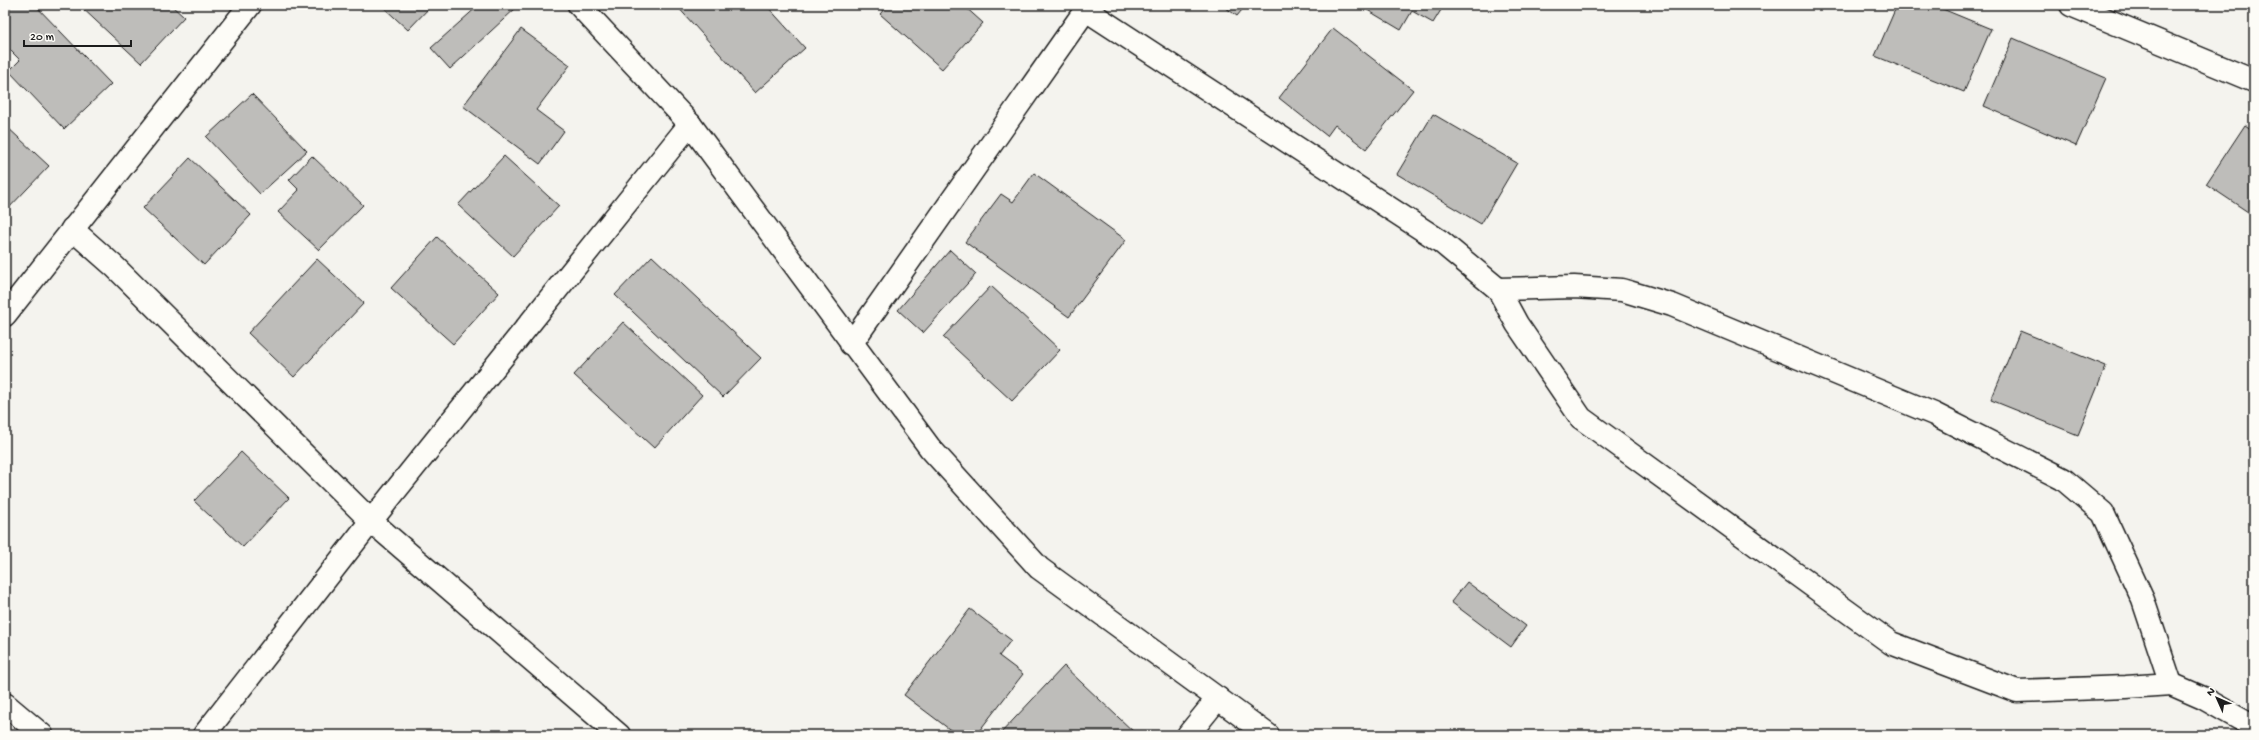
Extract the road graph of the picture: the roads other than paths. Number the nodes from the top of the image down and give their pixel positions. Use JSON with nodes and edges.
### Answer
{"nodes":[{"id":1,"x":250,"y":5,"type":"edge"},
{"id":2,"x":579,"y":5,"type":"edge"},
{"id":3,"x":2071,"y":5,"type":"edge"},
{"id":4,"x":1087,"y":8,"type":"edge"},
{"id":5,"x":2254,"y":80,"type":"edge"},
{"id":6,"x":690,"y":124,"type":"junction"},
{"id":7,"x":72,"y":229,"type":"junction"},
{"id":8,"x":1498,"y":289,"type":"junction"},
{"id":9,"x":5,"y":315,"type":"edge"},
{"id":10,"x":851,"y":344,"type":"junction"},
{"id":11,"x":371,"y":521,"type":"junction"},
{"id":12,"x":2171,"y":684,"type":"junction"},
{"id":13,"x":1218,"y":698,"type":"junction"},
{"id":14,"x":5,"y":704,"type":"edge"},
{"id":15,"x":2254,"y":727,"type":"edge"},
{"id":16,"x":42,"y":735,"type":"edge"},
{"id":17,"x":204,"y":735,"type":"edge"},
{"id":18,"x":619,"y":735,"type":"edge"},
{"id":19,"x":1188,"y":735,"type":"edge"},
{"id":20,"x":1268,"y":735,"type":"edge"}],
"edges":[{"from":1,"to":7,"type":"street"},
{"from":2,"to":6,"type":"street"},
{"from":3,"to":5,"type":"street"},
{"from":4,"to":8,"type":"street"},
{"from":4,"to":10,"type":"street"},
{"from":6,"to":10,"type":"street"},
{"from":6,"to":11,"type":"street"},
{"from":7,"to":9,"type":"street"},
{"from":7,"to":11,"type":"street"},
{"from":8,"to":12,"type":"street"},
{"from":8,"to":12,"type":"street"},
{"from":10,"to":13,"type":"street"},
{"from":11,"to":17,"type":"street"},
{"from":11,"to":18,"type":"street"},
{"from":12,"to":15,"type":"street"},
{"from":13,"to":19,"type":"street"},
{"from":13,"to":20,"type":"street"},
{"from":14,"to":16,"type":"street"}]}
